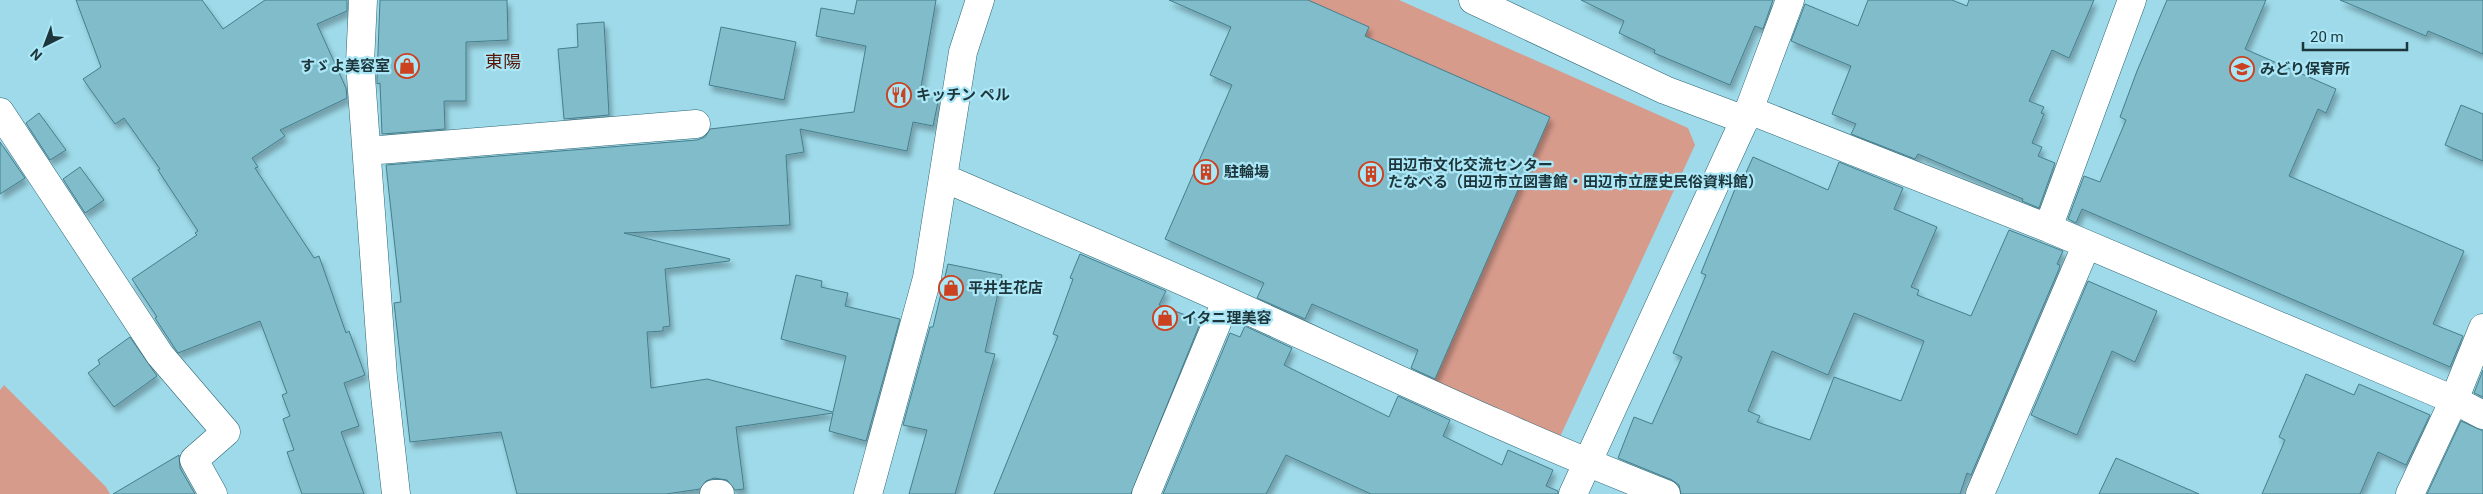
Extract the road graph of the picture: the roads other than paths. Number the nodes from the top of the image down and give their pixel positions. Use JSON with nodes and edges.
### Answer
{"nodes":[{"id":1,"x":363,"y":0,"type":"edge"},
{"id":2,"x":980,"y":0,"type":"edge"},
{"id":3,"x":1790,"y":0,"type":"edge"},
{"id":4,"x":2132,"y":0,"type":"edge"},
{"id":5,"x":1487,"y":3,"type":"edge"},
{"id":6,"x":0,"y":112,"type":"edge"},
{"id":7,"x":1747,"y":115,"type":"junction"},
{"id":8,"x":696,"y":124,"type":"dead end"},
{"id":9,"x":367,"y":151,"type":"junction"},
{"id":10,"x":944,"y":178,"type":"junction"},
{"id":11,"x":2048,"y":228,"type":"junction"},
{"id":12,"x":2086,"y":246,"type":"junction"},
{"id":13,"x":1226,"y":300,"type":"junction"},
{"id":14,"x":2483,"y":328,"type":"edge"},
{"id":15,"x":2454,"y":400,"type":"junction"},
{"id":16,"x":2483,"y":415,"type":"edge"},
{"id":17,"x":1586,"y":463,"type":"junction"},
{"id":18,"x":213,"y":494,"type":"edge"},
{"id":19,"x":396,"y":494,"type":"edge"},
{"id":20,"x":714,"y":494,"type":"edge"},
{"id":21,"x":720,"y":494,"type":"edge"},
{"id":22,"x":868,"y":494,"type":"edge"},
{"id":23,"x":1146,"y":494,"type":"edge"},
{"id":24,"x":1572,"y":494,"type":"edge"},
{"id":25,"x":1666,"y":494,"type":"edge"},
{"id":26,"x":1980,"y":494,"type":"edge"},
{"id":27,"x":2410,"y":494,"type":"edge"}],
"edges":[{"from":1,"to":9,"type":"street"},
{"from":2,"to":10,"type":"street"},
{"from":3,"to":7,"type":"street"},
{"from":4,"to":11,"type":"street"},
{"from":5,"to":7,"type":"street"},
{"from":6,"to":18,"type":"street"},
{"from":7,"to":11,"type":"street"},
{"from":7,"to":17,"type":"street"},
{"from":8,"to":9,"type":"street"},
{"from":9,"to":19,"type":"street"},
{"from":10,"to":13,"type":"street"},
{"from":10,"to":22,"type":"street"},
{"from":11,"to":12,"type":"street"},
{"from":12,"to":15,"type":"street"},
{"from":12,"to":26,"type":"street"},
{"from":13,"to":17,"type":"street"},
{"from":13,"to":23,"type":"street"},
{"from":14,"to":15,"type":"street"},
{"from":15,"to":16,"type":"street"},
{"from":15,"to":27,"type":"street"},
{"from":17,"to":24,"type":"street"},
{"from":17,"to":25,"type":"street"},
{"from":20,"to":21,"type":"street"}]}
